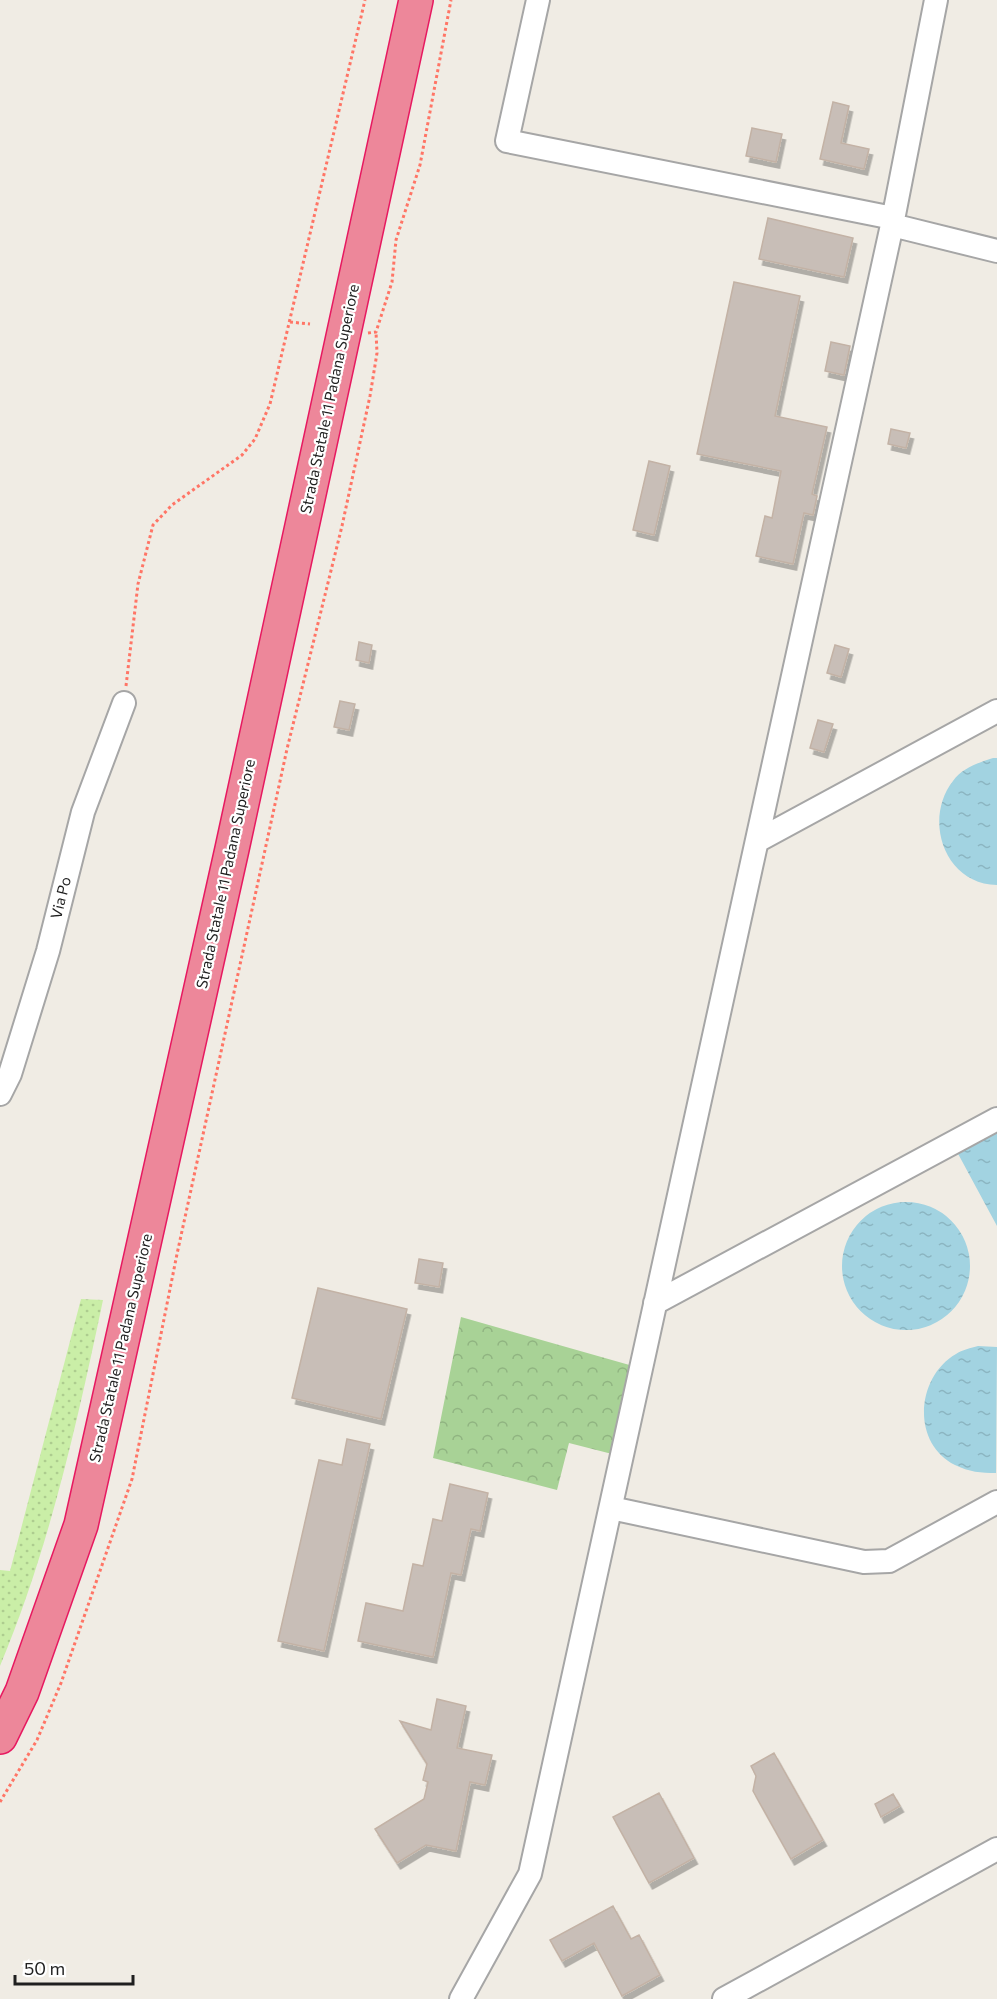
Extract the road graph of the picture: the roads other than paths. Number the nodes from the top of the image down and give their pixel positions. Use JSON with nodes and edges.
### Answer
{"nodes":[{"id":1,"x":399,"y":0,"type":"edge"},
{"id":2,"x":416,"y":0,"type":"edge"},
{"id":3,"x":538,"y":0,"type":"edge"},
{"id":4,"x":936,"y":0,"type":"edge"},
{"id":5,"x":892,"y":222,"type":"junction"},
{"id":6,"x":997,"y":250,"type":"edge"},
{"id":7,"x":124,"y":703,"type":"road end"},
{"id":8,"x":997,"y":711,"type":"edge"},
{"id":9,"x":757,"y":841,"type":"junction"},
{"id":10,"x":0,"y":1094,"type":"edge"},
{"id":11,"x":997,"y":1119,"type":"edge"},
{"id":12,"x":655,"y":1303,"type":"junction"},
{"id":13,"x":997,"y":1502,"type":"edge"},
{"id":14,"x":611,"y":1508,"type":"junction"},
{"id":15,"x":0,"y":1696,"type":"edge"},
{"id":16,"x":0,"y":1737,"type":"edge"},
{"id":17,"x":997,"y":1849,"type":"edge"},
{"id":18,"x":461,"y":1999,"type":"edge"},
{"id":19,"x":724,"y":1999,"type":"edge"}],
"edges":[{"from":1,"to":15,"type":"highway","name":"Strada Statale 11 Padana Superiore"},
{"from":2,"to":16,"type":"highway","name":"Strada Statale 11 Padana Superiore"},
{"from":3,"to":5,"type":"street"},
{"from":4,"to":5,"type":"street"},
{"from":5,"to":6,"type":"street"},
{"from":5,"to":9,"type":"street"},
{"from":7,"to":10,"type":"street","name":"Via Po"},
{"from":8,"to":9,"type":"street"},
{"from":9,"to":12,"type":"street"},
{"from":11,"to":12,"type":"street"},
{"from":12,"to":14,"type":"street"},
{"from":13,"to":14,"type":"street"},
{"from":14,"to":18,"type":"street"},
{"from":17,"to":19,"type":"street"}]}
